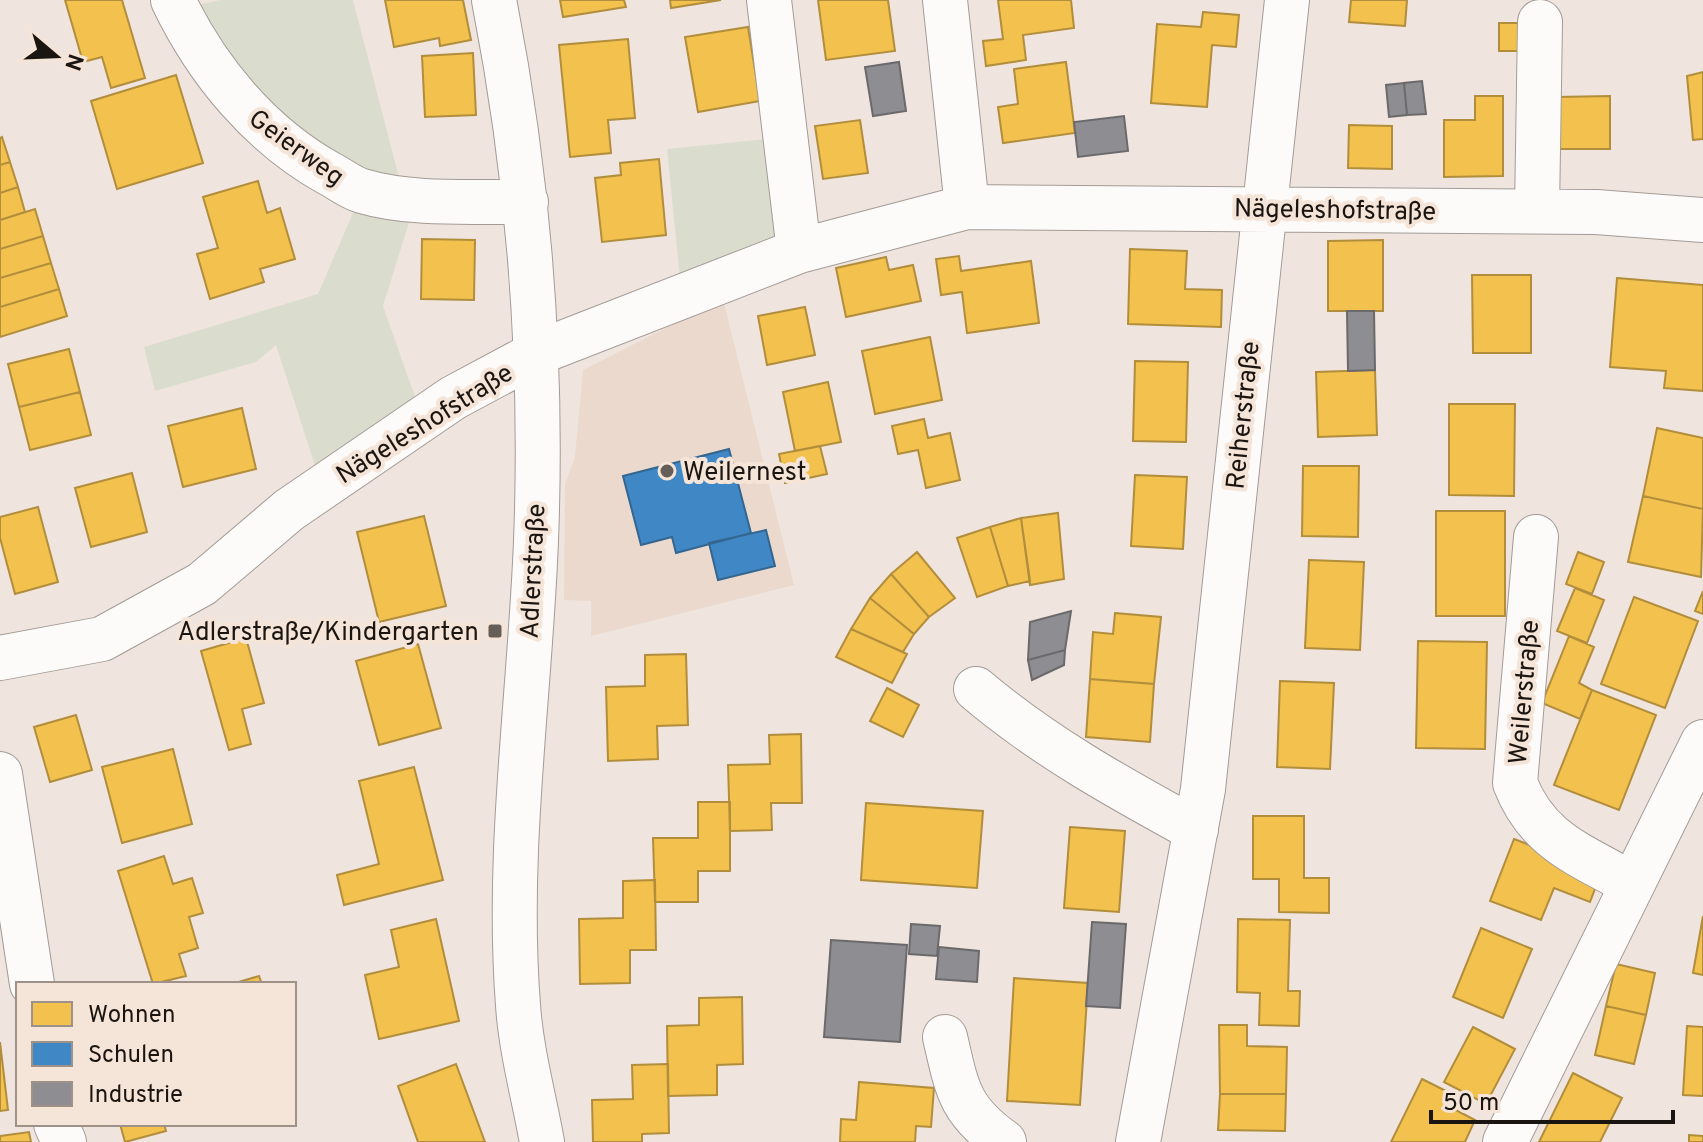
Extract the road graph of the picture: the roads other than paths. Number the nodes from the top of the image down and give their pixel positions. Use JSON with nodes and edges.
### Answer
{"nodes":[{"id":1,"x":173,"y":0,"type":"edge"},
{"id":2,"x":494,"y":0,"type":"edge"},
{"id":3,"x":769,"y":0,"type":"edge"},
{"id":4,"x":945,"y":0,"type":"edge"},
{"id":5,"x":1287,"y":0,"type":"edge"},
{"id":6,"x":1540,"y":22,"type":"dead end"},
{"id":7,"x":526,"y":202,"type":"junction"},
{"id":8,"x":967,"y":207,"type":"junction"},
{"id":9,"x":1263,"y":207,"type":"junction"},
{"id":10,"x":1537,"y":211,"type":"junction"},
{"id":11,"x":1703,"y":220,"type":"edge"},
{"id":12,"x":799,"y":251,"type":"junction"},
{"id":13,"x":537,"y":353,"type":"junction"},
{"id":14,"x":1536,"y":537,"type":"dead end"},
{"id":15,"x":0,"y":658,"type":"edge"},
{"id":16,"x":976,"y":689,"type":"dead end"},
{"id":17,"x":1703,"y":742,"type":"edge"},
{"id":18,"x":0,"y":774,"type":"edge"},
{"id":19,"x":1196,"y":830,"type":"junction"},
{"id":20,"x":1632,"y":884,"type":"junction"},
{"id":21,"x":32,"y":982,"type":"edge"},
{"id":22,"x":945,"y":1037,"type":"dead end"},
{"id":23,"x":542,"y":1142,"type":"edge"},
{"id":24,"x":1004,"y":1142,"type":"edge"},
{"id":25,"x":1138,"y":1142,"type":"edge"},
{"id":26,"x":1505,"y":1142,"type":"edge"}],
"edges":[{"from":1,"to":7,"type":"street","name":"Geierweg"},
{"from":2,"to":7,"type":"street","name":"Adlerstraße"},
{"from":3,"to":12,"type":"street"},
{"from":4,"to":8,"type":"street"},
{"from":5,"to":9,"type":"street","name":"Reiherstraße"},
{"from":6,"to":10,"type":"street"},
{"from":7,"to":13,"type":"street","name":"Adlerstraße"},
{"from":8,"to":9,"type":"street","name":"Nägeleshofstraße"},
{"from":8,"to":12,"type":"street","name":"Nägeleshofstraße"},
{"from":9,"to":10,"type":"street","name":"Nägeleshofstraße"},
{"from":9,"to":19,"type":"street","name":"Reiherstraße"},
{"from":10,"to":11,"type":"street","name":"Nägeleshofstraße"},
{"from":12,"to":13,"type":"street","name":"Nägeleshofstraße"},
{"from":13,"to":15,"type":"street","name":"Nägeleshofstraße"},
{"from":13,"to":23,"type":"street","name":"Adlerstraße"},
{"from":14,"to":20,"type":"street","name":"Weilerstraße"},
{"from":16,"to":19,"type":"street"},
{"from":17,"to":20,"type":"street"},
{"from":18,"to":21,"type":"street"},
{"from":19,"to":25,"type":"street","name":"Reiherstraße"},
{"from":20,"to":26,"type":"street"},
{"from":22,"to":24,"type":"street"}]}
